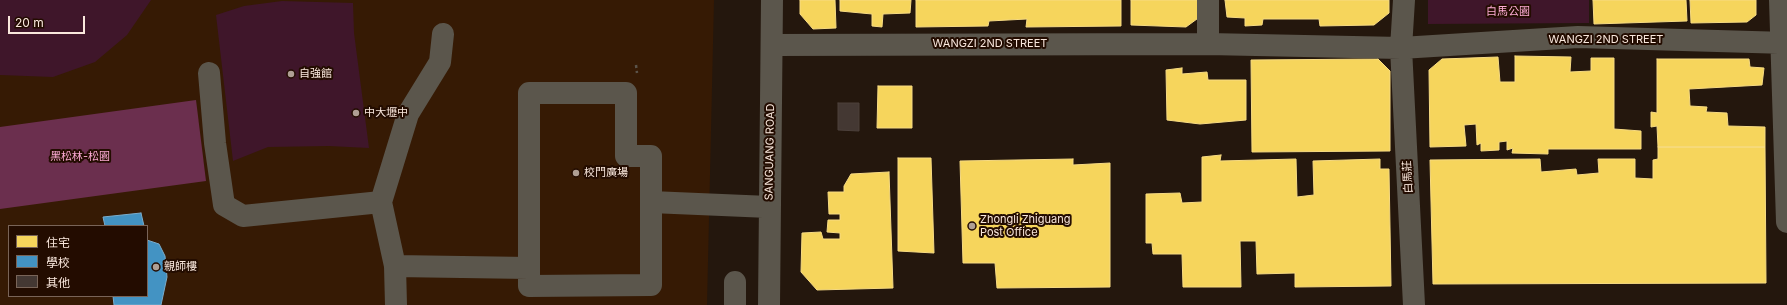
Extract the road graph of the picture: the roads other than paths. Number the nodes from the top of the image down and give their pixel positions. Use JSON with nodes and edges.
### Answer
{"nodes":[{"id":1,"x":772,"y":0,"type":"edge"},
{"id":2,"x":1208,"y":0,"type":"edge"},
{"id":3,"x":1404,"y":0,"type":"edge"},
{"id":4,"x":1780,"y":0,"type":"edge"},
{"id":5,"x":443,"y":34,"type":"dead end"},
{"id":6,"x":1784,"y":43,"type":"edge"},
{"id":7,"x":1208,"y":44,"type":"junction"},
{"id":8,"x":772,"y":45,"type":"junction"},
{"id":9,"x":1401,"y":48,"type":"junction"},
{"id":10,"x":209,"y":73,"type":"dead end"},
{"id":11,"x":381,"y":202,"type":"junction"},
{"id":12,"x":651,"y":202,"type":"junction"},
{"id":13,"x":769,"y":207,"type":"junction"},
{"id":14,"x":1787,"y":222,"type":"edge"},
{"id":15,"x":395,"y":266,"type":"junction"},
{"id":16,"x":529,"y":268,"type":"junction"},
{"id":17,"x":735,"y":282,"type":"dead end"},
{"id":18,"x":396,"y":305,"type":"edge"},
{"id":19,"x":735,"y":305,"type":"edge"},
{"id":20,"x":769,"y":305,"type":"edge"},
{"id":21,"x":1414,"y":305,"type":"edge"}],
"edges":[{"from":1,"to":8,"type":"street","name":"SANGUANG ROAD"},
{"from":2,"to":7,"type":"street"},
{"from":3,"to":9,"type":"street","name":"白馬莊"},
{"from":4,"to":6,"type":"street"},
{"from":5,"to":11,"type":"street"},
{"from":6,"to":9,"type":"street","name":"WANGZI 2ND STREET"},
{"from":6,"to":14,"type":"street"},
{"from":7,"to":8,"type":"street","name":"WANGZI 2ND STREET"},
{"from":7,"to":9,"type":"street","name":"WANGZI 2ND STREET"},
{"from":8,"to":13,"type":"street","name":"SANGUANG ROAD"},
{"from":9,"to":21,"type":"street","name":"白馬莊"},
{"from":10,"to":11,"type":"street"},
{"from":11,"to":15,"type":"street"},
{"from":12,"to":13,"type":"street"},
{"from":12,"to":16,"type":"street"},
{"from":12,"to":16,"type":"street"},
{"from":13,"to":20,"type":"street","name":"SANGUANG ROAD"},
{"from":15,"to":16,"type":"street"},
{"from":15,"to":18,"type":"street"},
{"from":17,"to":19,"type":"street"}]}
